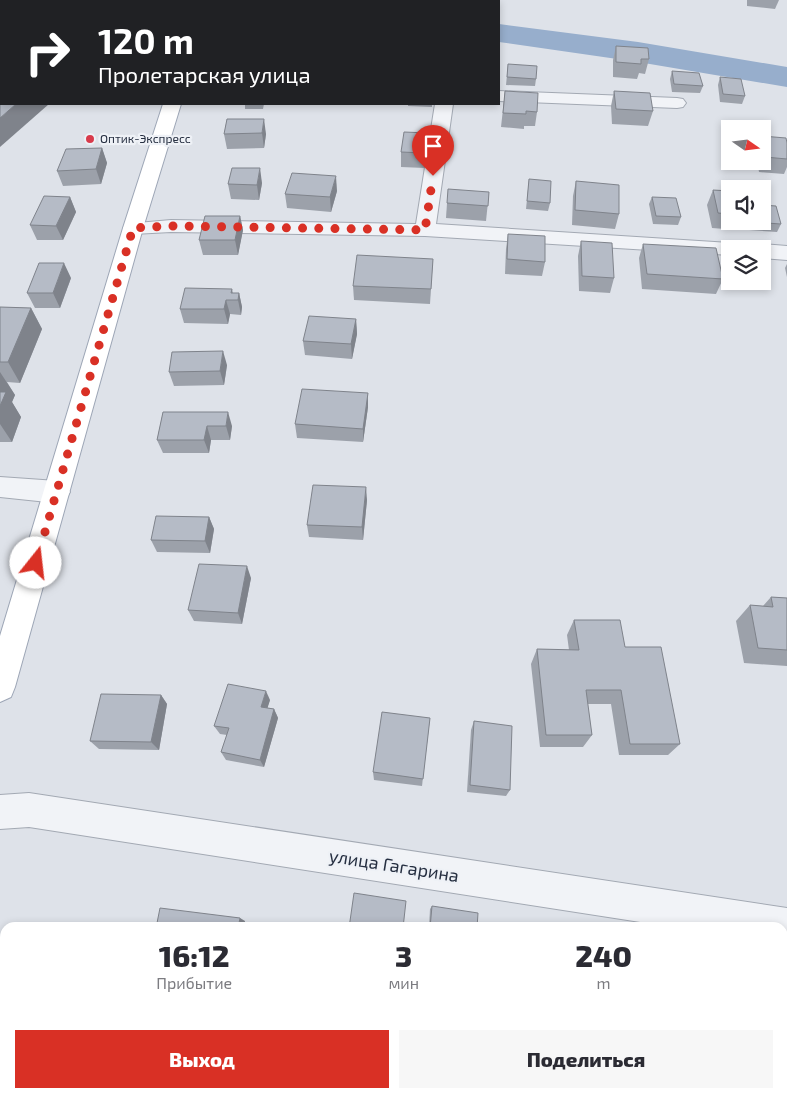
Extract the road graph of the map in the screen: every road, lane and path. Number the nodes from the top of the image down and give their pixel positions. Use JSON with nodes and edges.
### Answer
{"nodes":[{"id":1,"x":500,"y":96,"type":"edge"},
{"id":2,"x":677,"y":103,"type":"dead end"},
{"id":3,"x":172,"y":105,"type":"edge"},
{"id":4,"x":444,"y":105,"type":"edge"},
{"id":5,"x":133,"y":228,"type":"junction"},
{"id":6,"x":425,"y":230,"type":"junction"},
{"id":7,"x":721,"y":248,"type":"edge"},
{"id":8,"x":771,"y":252,"type":"edge"},
{"id":9,"x":787,"y":253,"type":"edge"},
{"id":10,"x":0,"y":487,"type":"edge"},
{"id":11,"x":57,"y":492,"type":"junction"},
{"id":12,"x":0,"y":687,"type":"edge"},
{"id":13,"x":0,"y":812,"type":"edge"},
{"id":14,"x":761,"y":922,"type":"edge"}],
"edges":[{"from":1,"to":2,"type":"street"},
{"from":3,"to":5,"type":"main road"},
{"from":4,"to":6,"type":"street"},
{"from":5,"to":6,"type":"street"},
{"from":5,"to":11,"type":"main road"},
{"from":6,"to":7,"type":"street"},
{"from":8,"to":9,"type":"street"},
{"from":10,"to":11,"type":"street"},
{"from":11,"to":12,"type":"main road"},
{"from":13,"to":14,"type":"street","name":"улица Гагарина"}]}
